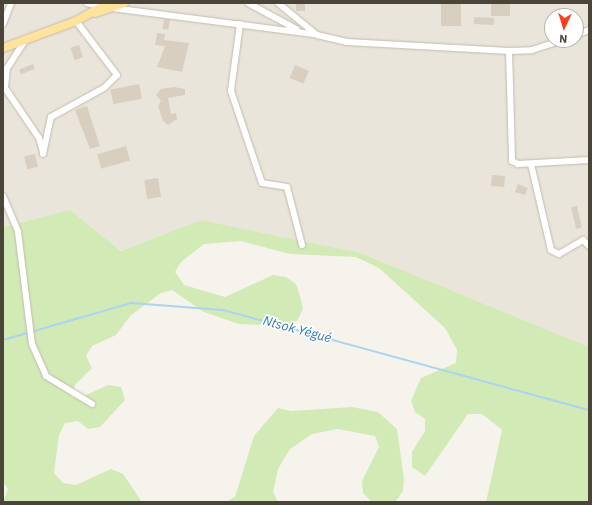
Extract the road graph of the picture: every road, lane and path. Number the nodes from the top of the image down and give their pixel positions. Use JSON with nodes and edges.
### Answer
{"nodes":[{"id":1,"x":11,"y":3,"type":"edge"},
{"id":2,"x":87,"y":3,"type":"edge"},
{"id":3,"x":124,"y":3,"type":"edge"},
{"id":4,"x":248,"y":3,"type":"edge"},
{"id":5,"x":278,"y":3,"type":"edge"},
{"id":6,"x":109,"y":6,"type":"edge"},
{"id":7,"x":99,"y":7,"type":"junction"},
{"id":8,"x":87,"y":15,"type":"junction"},
{"id":9,"x":76,"y":21,"type":"junction"},
{"id":10,"x":3,"y":24,"type":"edge"},
{"id":11,"x":240,"y":24,"type":"junction"},
{"id":12,"x":299,"y":31,"type":"junction"},
{"id":13,"x":317,"y":35,"type":"junction"},
{"id":14,"x":26,"y":39,"type":"junction"},
{"id":15,"x":544,"y":46,"type":"edge"},
{"id":16,"x":3,"y":48,"type":"edge"},
{"id":17,"x":509,"y":51,"type":"junction"},
{"id":18,"x":589,"y":160,"type":"edge"},
{"id":19,"x":531,"y":164,"type":"junction"},
{"id":20,"x":3,"y":196,"type":"edge"},
{"id":21,"x":302,"y":245,"type":"dead end"},
{"id":22,"x":589,"y":246,"type":"edge"},
{"id":23,"x":92,"y":404,"type":"dead end"}],
"edges":[{"from":1,"to":10,"type":"street"},
{"from":2,"to":7,"type":"street"},
{"from":3,"to":6,"type":"main road"},
{"from":4,"to":12,"type":"street"},
{"from":5,"to":13,"type":"street"},
{"from":6,"to":7,"type":"main road"},
{"from":6,"to":8,"type":"main road"},
{"from":6,"to":11,"type":"street"},
{"from":7,"to":8,"type":"main road"},
{"from":8,"to":9,"type":"main road"},
{"from":9,"to":14,"type":"main road"},
{"from":9,"to":14,"type":"street"},
{"from":11,"to":12,"type":"street"},
{"from":11,"to":21,"type":"street"},
{"from":12,"to":13,"type":"street"},
{"from":13,"to":17,"type":"street"},
{"from":14,"to":16,"type":"main road"},
{"from":15,"to":17,"type":"street"},
{"from":17,"to":19,"type":"street"},
{"from":18,"to":19,"type":"street"},
{"from":19,"to":22,"type":"street"},
{"from":20,"to":23,"type":"street"}]}
